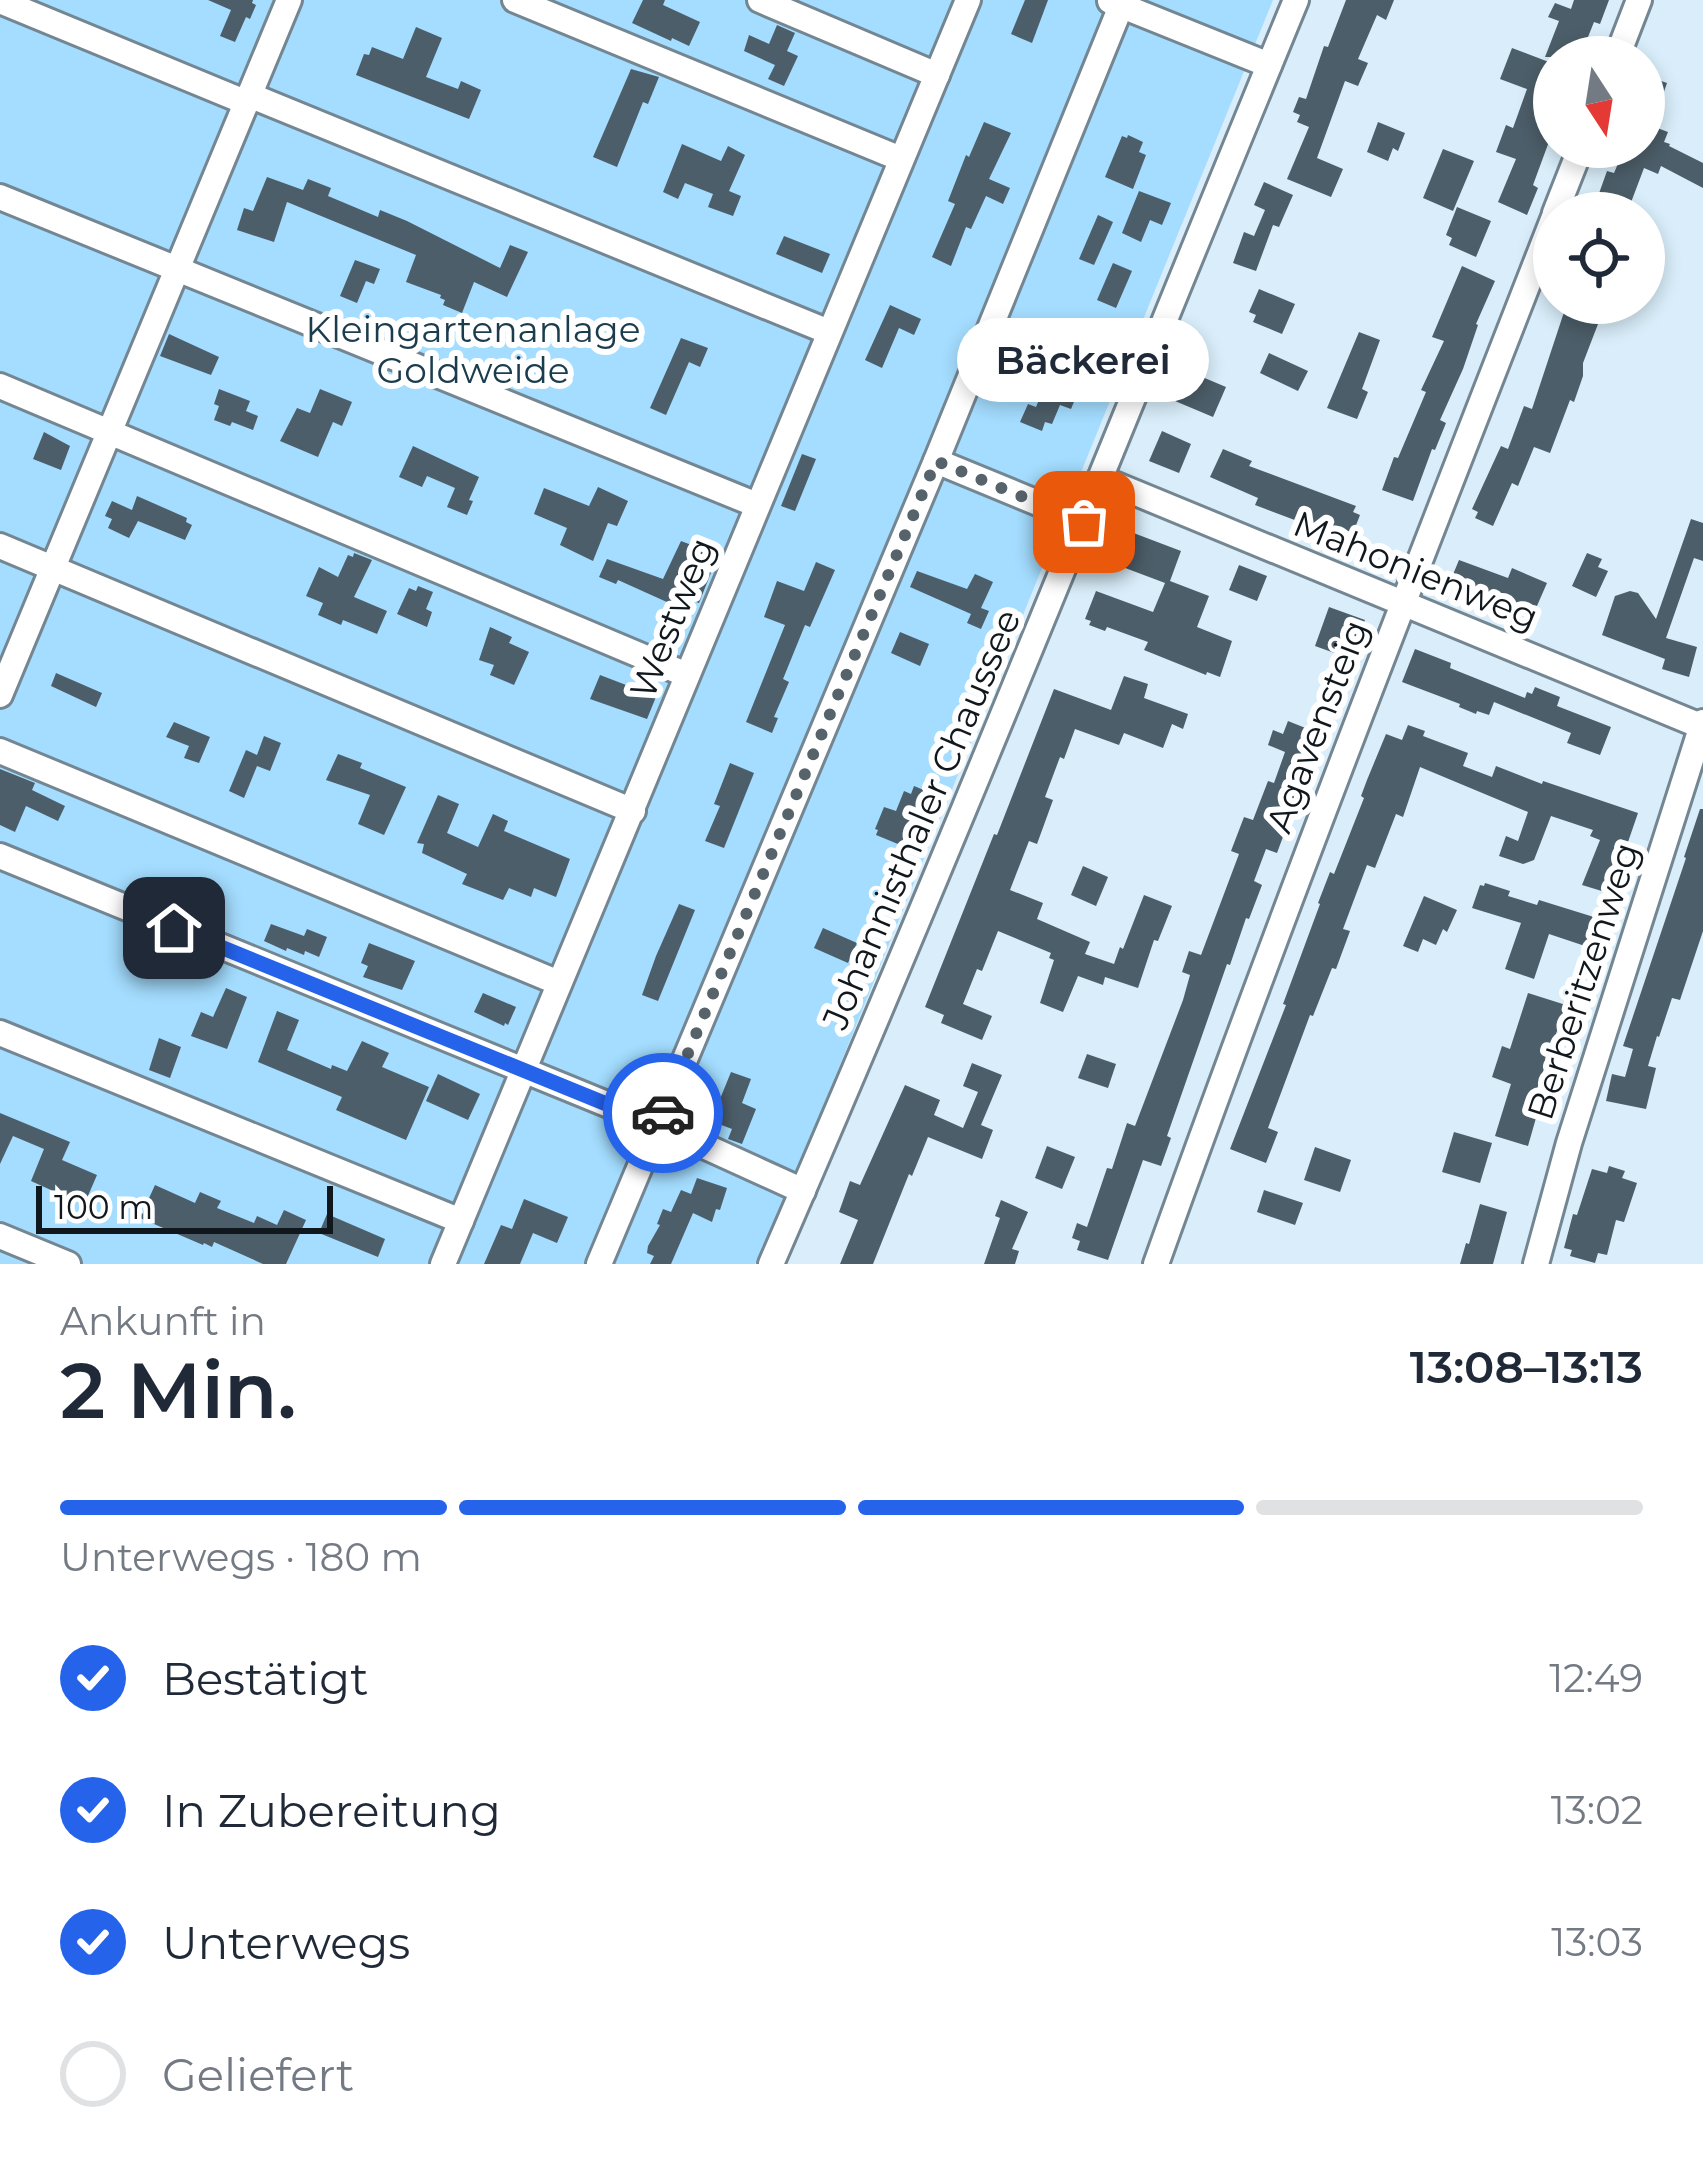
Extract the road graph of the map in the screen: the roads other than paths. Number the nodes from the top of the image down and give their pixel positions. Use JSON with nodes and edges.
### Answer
{"nodes":[{"id":1,"x":289,"y":0,"type":"edge"},
{"id":2,"x":515,"y":0,"type":"edge"},
{"id":3,"x":760,"y":0,"type":"edge"},
{"id":4,"x":968,"y":0,"type":"edge"},
{"id":5,"x":1296,"y":0,"type":"edge"},
{"id":6,"x":1639,"y":0,"type":"edge"},
{"id":7,"x":0,"y":1,"type":"edge"},
{"id":8,"x":1114,"y":3,"type":"edge"},
{"id":9,"x":1625,"y":36,"type":"edge"},
{"id":10,"x":1269,"y":65,"type":"junction"},
{"id":11,"x":937,"y":75,"type":"junction"},
{"id":12,"x":247,"y":98,"type":"junction"},
{"id":13,"x":901,"y":159,"type":"junction"},
{"id":14,"x":0,"y":197,"type":"edge"},
{"id":15,"x":176,"y":268,"type":"junction"},
{"id":16,"x":1533,"y":271,"type":"edge"},
{"id":17,"x":830,"y":332,"type":"junction"},
{"id":18,"x":0,"y":386,"type":"edge"},
{"id":19,"x":110,"y":432,"type":"junction"},
{"id":20,"x":936,"y":461,"type":"junction"},
{"id":21,"x":1102,"y":479,"type":"junction"},
{"id":22,"x":757,"y":505,"type":"junction"},
{"id":23,"x":1084,"y":522,"type":"junction"},
{"id":24,"x":0,"y":546,"type":"edge"},
{"id":25,"x":53,"y":568,"type":"junction"},
{"id":26,"x":1402,"y":604,"type":"junction"},
{"id":27,"x":687,"y":675,"type":"junction"},
{"id":28,"x":0,"y":695,"type":"edge"},
{"id":29,"x":1702,"y":725,"type":"edge"},
{"id":30,"x":0,"y":752,"type":"edge"},
{"id":31,"x":633,"y":811,"type":"junction"},
{"id":32,"x":0,"y":856,"type":"edge"},
{"id":33,"x":559,"y":983,"type":"junction"},
{"id":34,"x":0,"y":1033,"type":"edge"},
{"id":35,"x":523,"y":1072,"type":"junction"},
{"id":36,"x":658,"y":1125,"type":"junction"},
{"id":37,"x":802,"y":1191,"type":"junction"},
{"id":38,"x":460,"y":1221,"type":"junction"},
{"id":39,"x":0,"y":1236,"type":"edge"},
{"id":40,"x":68,"y":1264,"type":"edge"},
{"id":41,"x":443,"y":1264,"type":"edge"},
{"id":42,"x":599,"y":1264,"type":"edge"},
{"id":43,"x":771,"y":1264,"type":"edge"},
{"id":44,"x":1156,"y":1264,"type":"edge"},
{"id":45,"x":1536,"y":1264,"type":"edge"}],
"edges":[{"from":1,"to":12,"type":"street"},
{"from":2,"to":13,"type":"street"},
{"from":3,"to":11,"type":"street"},
{"from":4,"to":11,"type":"street","name":"Westweg"},
{"from":5,"to":10,"type":"street","name":"Johannisthaler Chaussee"},
{"from":6,"to":9,"type":"street"},
{"from":7,"to":12,"type":"street"},
{"from":8,"to":10,"type":"street"},
{"from":8,"to":20,"type":"street"},
{"from":10,"to":21,"type":"street","name":"Johannisthaler Chaussee"},
{"from":11,"to":13,"type":"street","name":"Westweg"},
{"from":12,"to":15,"type":"street"},
{"from":12,"to":17,"type":"street"},
{"from":13,"to":17,"type":"street","name":"Westweg"},
{"from":14,"to":15,"type":"street"},
{"from":15,"to":19,"type":"street"},
{"from":15,"to":22,"type":"street"},
{"from":16,"to":26,"type":"street","name":"Agavensteig"},
{"from":17,"to":22,"type":"street","name":"Westweg"},
{"from":18,"to":19,"type":"street"},
{"from":19,"to":25,"type":"street"},
{"from":19,"to":27,"type":"street"},
{"from":20,"to":23,"type":"street"},
{"from":20,"to":36,"type":"street"},
{"from":21,"to":23,"type":"street","name":"Johannisthaler Chaussee"},
{"from":21,"to":26,"type":"street","name":"Mahonienweg"},
{"from":22,"to":27,"type":"street","name":"Westweg"},
{"from":23,"to":37,"type":"street","name":"Johannisthaler Chaussee"},
{"from":24,"to":25,"type":"street"},
{"from":25,"to":28,"type":"street"},
{"from":25,"to":31,"type":"street"},
{"from":26,"to":29,"type":"street","name":"Mahonienweg"},
{"from":26,"to":44,"type":"street","name":"Agavensteig"},
{"from":27,"to":31,"type":"street","name":"Westweg"},
{"from":29,"to":45,"type":"street","name":"Berberitzenweg"},
{"from":30,"to":33,"type":"street"},
{"from":31,"to":33,"type":"street","name":"Westweg"},
{"from":32,"to":35,"type":"street"},
{"from":33,"to":35,"type":"street","name":"Westweg"},
{"from":34,"to":38,"type":"street"},
{"from":35,"to":36,"type":"street"},
{"from":35,"to":38,"type":"street","name":"Westweg"},
{"from":36,"to":37,"type":"street"},
{"from":36,"to":42,"type":"street"},
{"from":37,"to":43,"type":"street","name":"Johannisthaler Chaussee"},
{"from":38,"to":41,"type":"street","name":"Westweg"},
{"from":39,"to":40,"type":"street"}]}
